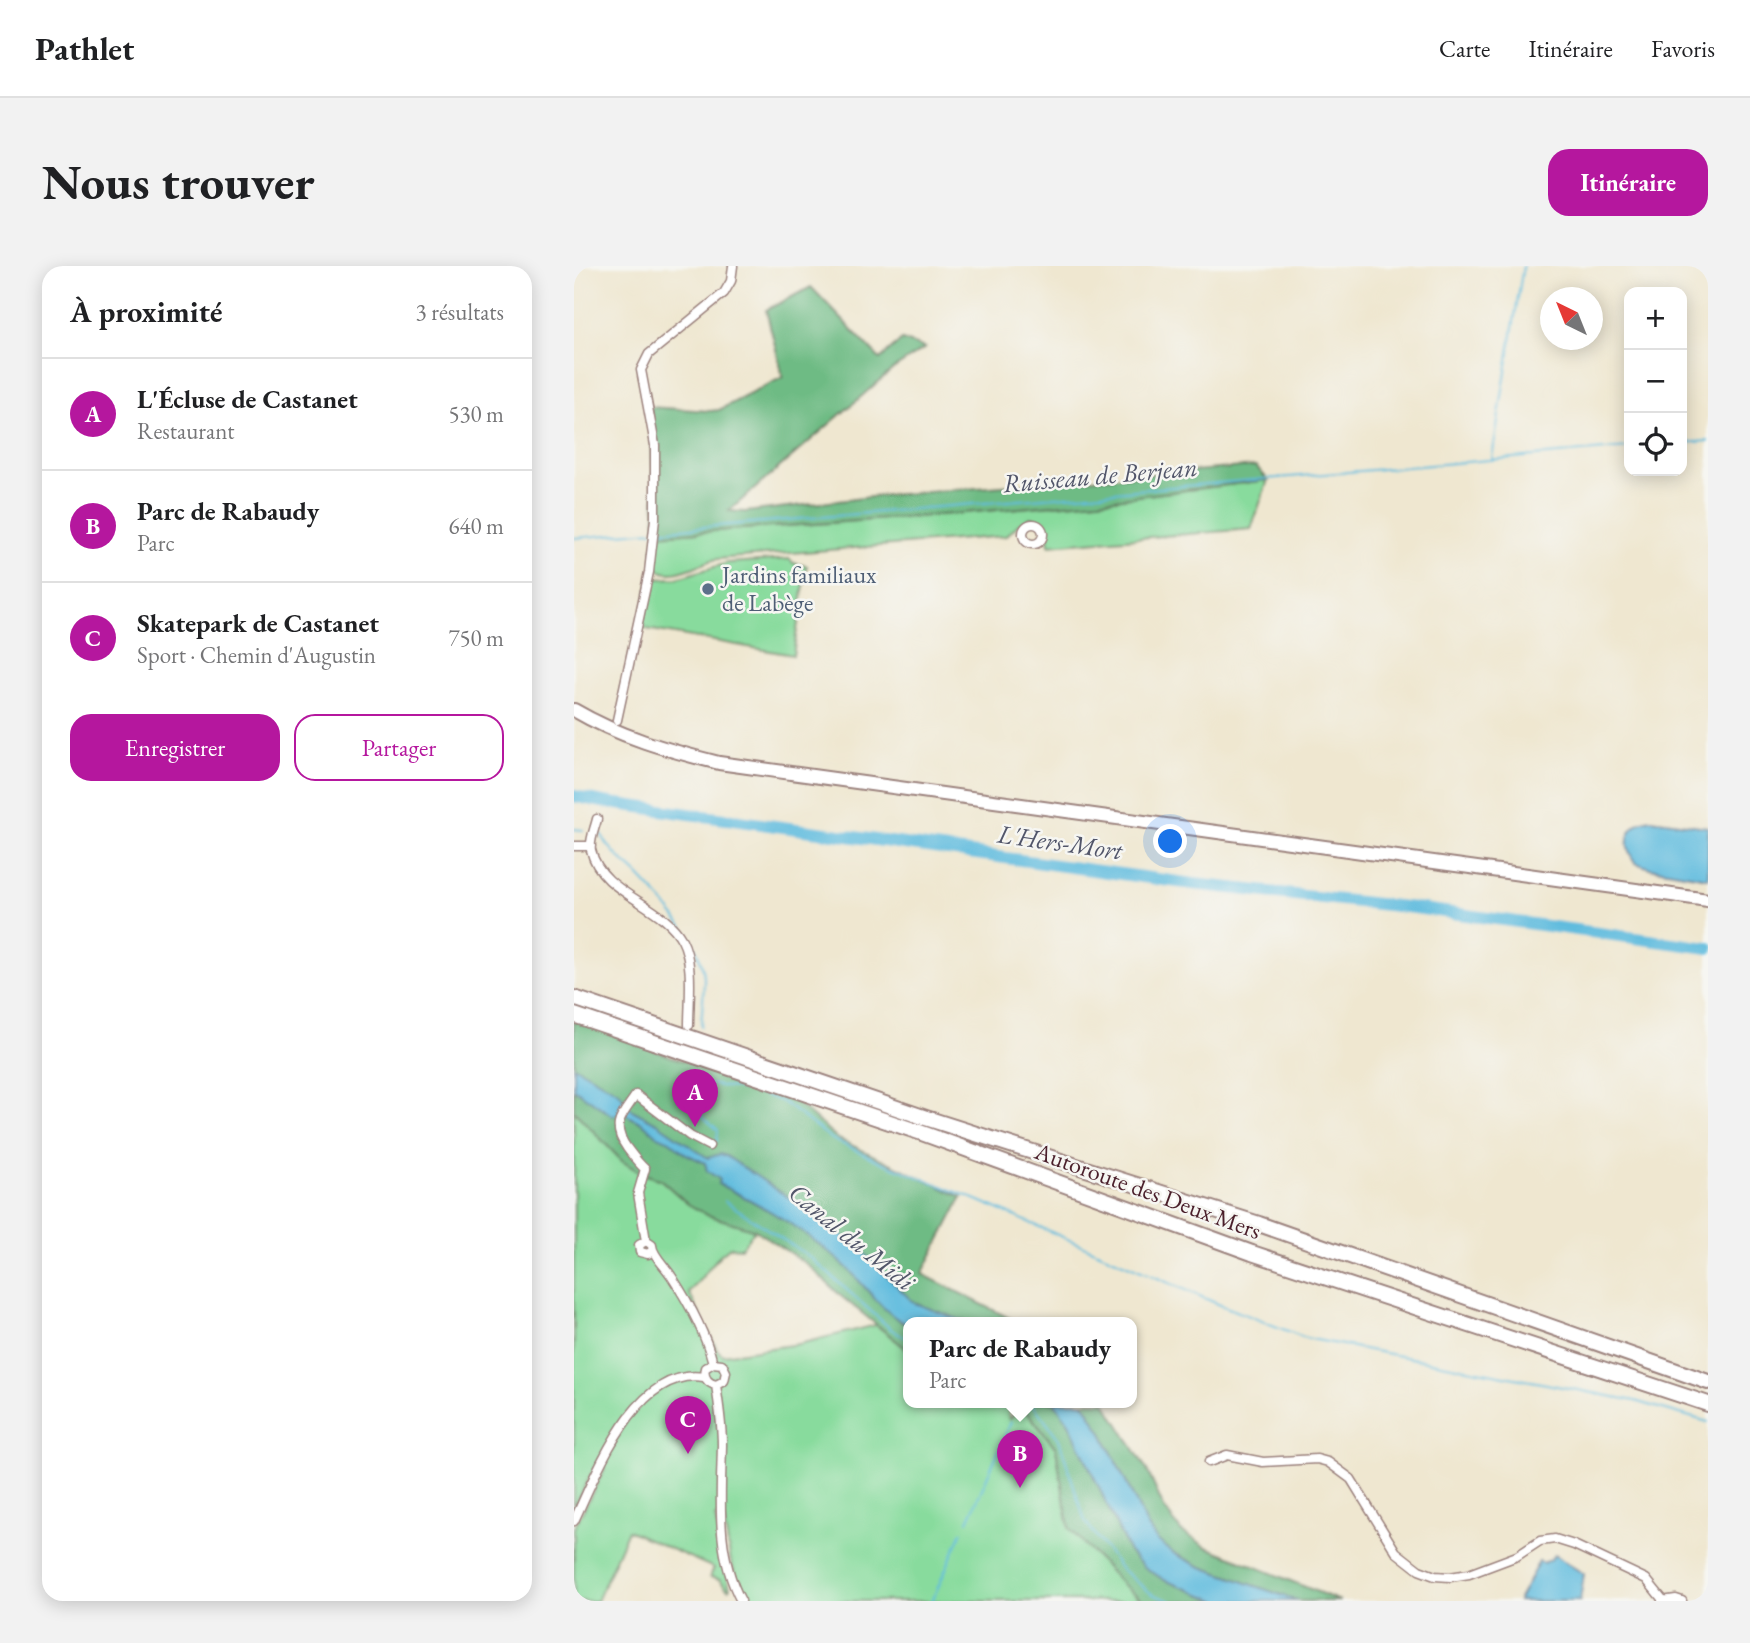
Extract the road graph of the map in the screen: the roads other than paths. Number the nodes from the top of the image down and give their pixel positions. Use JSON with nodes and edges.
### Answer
{"nodes":[{"id":1,"x":733,"y":266,"type":"edge"},
{"id":2,"x":574,"y":710,"type":"edge"},
{"id":3,"x":617,"y":720,"type":"dead end"},
{"id":4,"x":597,"y":819,"type":"dead end"},
{"id":5,"x":574,"y":846,"type":"edge"},
{"id":6,"x":591,"y":846,"type":"junction"},
{"id":7,"x":1708,"y":900,"type":"edge"},
{"id":8,"x":574,"y":998,"type":"edge"},
{"id":9,"x":574,"y":1015,"type":"edge"},
{"id":10,"x":690,"y":1025,"type":"dead end"},
{"id":11,"x":709,"y":1146,"type":"dead end"},
{"id":12,"x":713,"y":1363,"type":"junction"},
{"id":13,"x":705,"y":1377,"type":"junction"},
{"id":14,"x":1708,"y":1382,"type":"edge"},
{"id":15,"x":716,"y":1385,"type":"junction"},
{"id":16,"x":1708,"y":1404,"type":"edge"},
{"id":17,"x":1209,"y":1462,"type":"dead end"},
{"id":18,"x":574,"y":1521,"type":"edge"},
{"id":19,"x":1663,"y":1600,"type":"edge"},
{"id":20,"x":741,"y":1601,"type":"edge"},
{"id":21,"x":1682,"y":1601,"type":"edge"}],
"edges":[{"from":1,"to":3,"type":"street"},
{"from":2,"to":7,"type":"main road"},
{"from":4,"to":6,"type":"street"},
{"from":5,"to":6,"type":"street"},
{"from":6,"to":10,"type":"street"},
{"from":8,"to":14,"type":"highway","name":"Autoroute des Deux Mers"},
{"from":9,"to":16,"type":"highway","name":"Autoroute des Deux Mers"},
{"from":11,"to":12,"type":"street"},
{"from":12,"to":13,"type":"street"},
{"from":12,"to":15,"type":"street"},
{"from":13,"to":15,"type":"street"},
{"from":13,"to":18,"type":"street"},
{"from":15,"to":20,"type":"street"},
{"from":17,"to":19,"type":"street"},
{"from":19,"to":21,"type":"street"}]}
